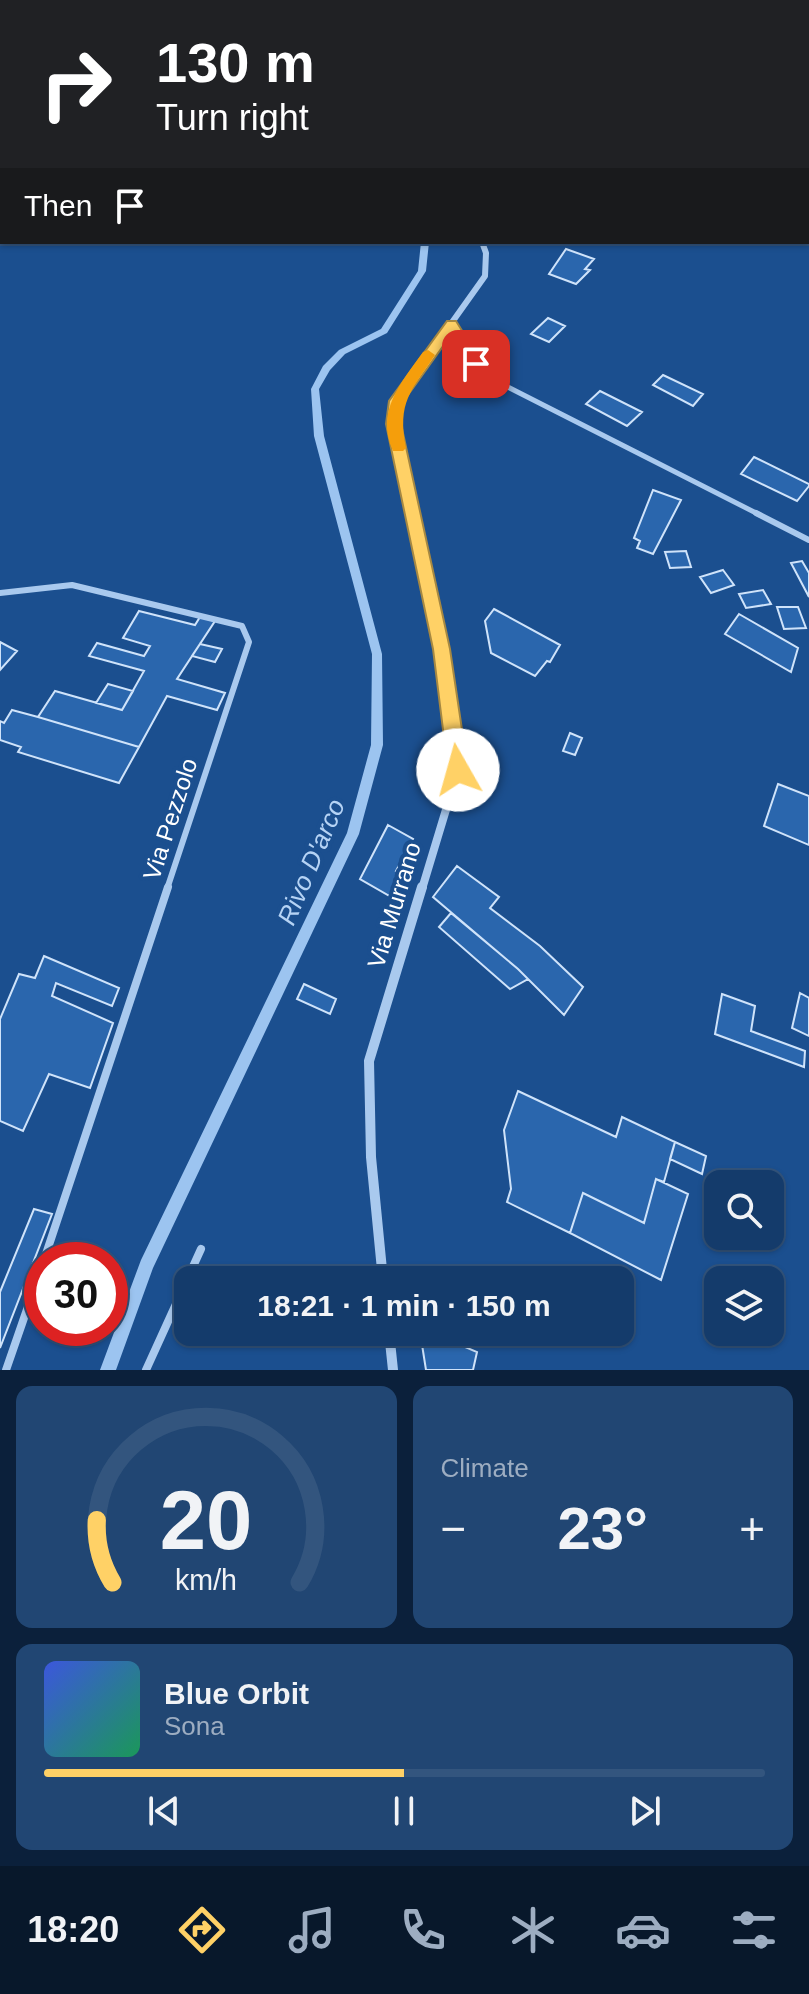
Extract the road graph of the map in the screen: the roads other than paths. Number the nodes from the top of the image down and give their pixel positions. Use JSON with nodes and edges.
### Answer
{"nodes":[{"id":1,"x":483,"y":244,"type":"edge"},
{"id":2,"x":452,"y":324,"type":"junction"},
{"id":3,"x":809,"y":540,"type":"edge"},
{"id":4,"x":0,"y":593,"type":"edge"},
{"id":5,"x":50,"y":1242,"type":"edge"},
{"id":6,"x":201,"y":1249,"type":"dead end"},
{"id":7,"x":382,"y":1266,"type":"edge"},
{"id":8,"x":24,"y":1318,"type":"edge"},
{"id":9,"x":390,"y":1346,"type":"edge"},
{"id":10,"x":6,"y":1370,"type":"edge"},
{"id":11,"x":146,"y":1370,"type":"edge"},
{"id":12,"x":393,"y":1370,"type":"edge"}],
"edges":[{"from":1,"to":2,"type":"street","name":"Via Murrano"},
{"from":2,"to":3,"type":"lane"},
{"from":2,"to":7,"type":"street","name":"Via Murrano"},
{"from":4,"to":5,"type":"lane","name":"Via Pezzolo"},
{"from":6,"to":11,"type":"lane"},
{"from":8,"to":10,"type":"lane"},
{"from":9,"to":12,"type":"street"}]}
